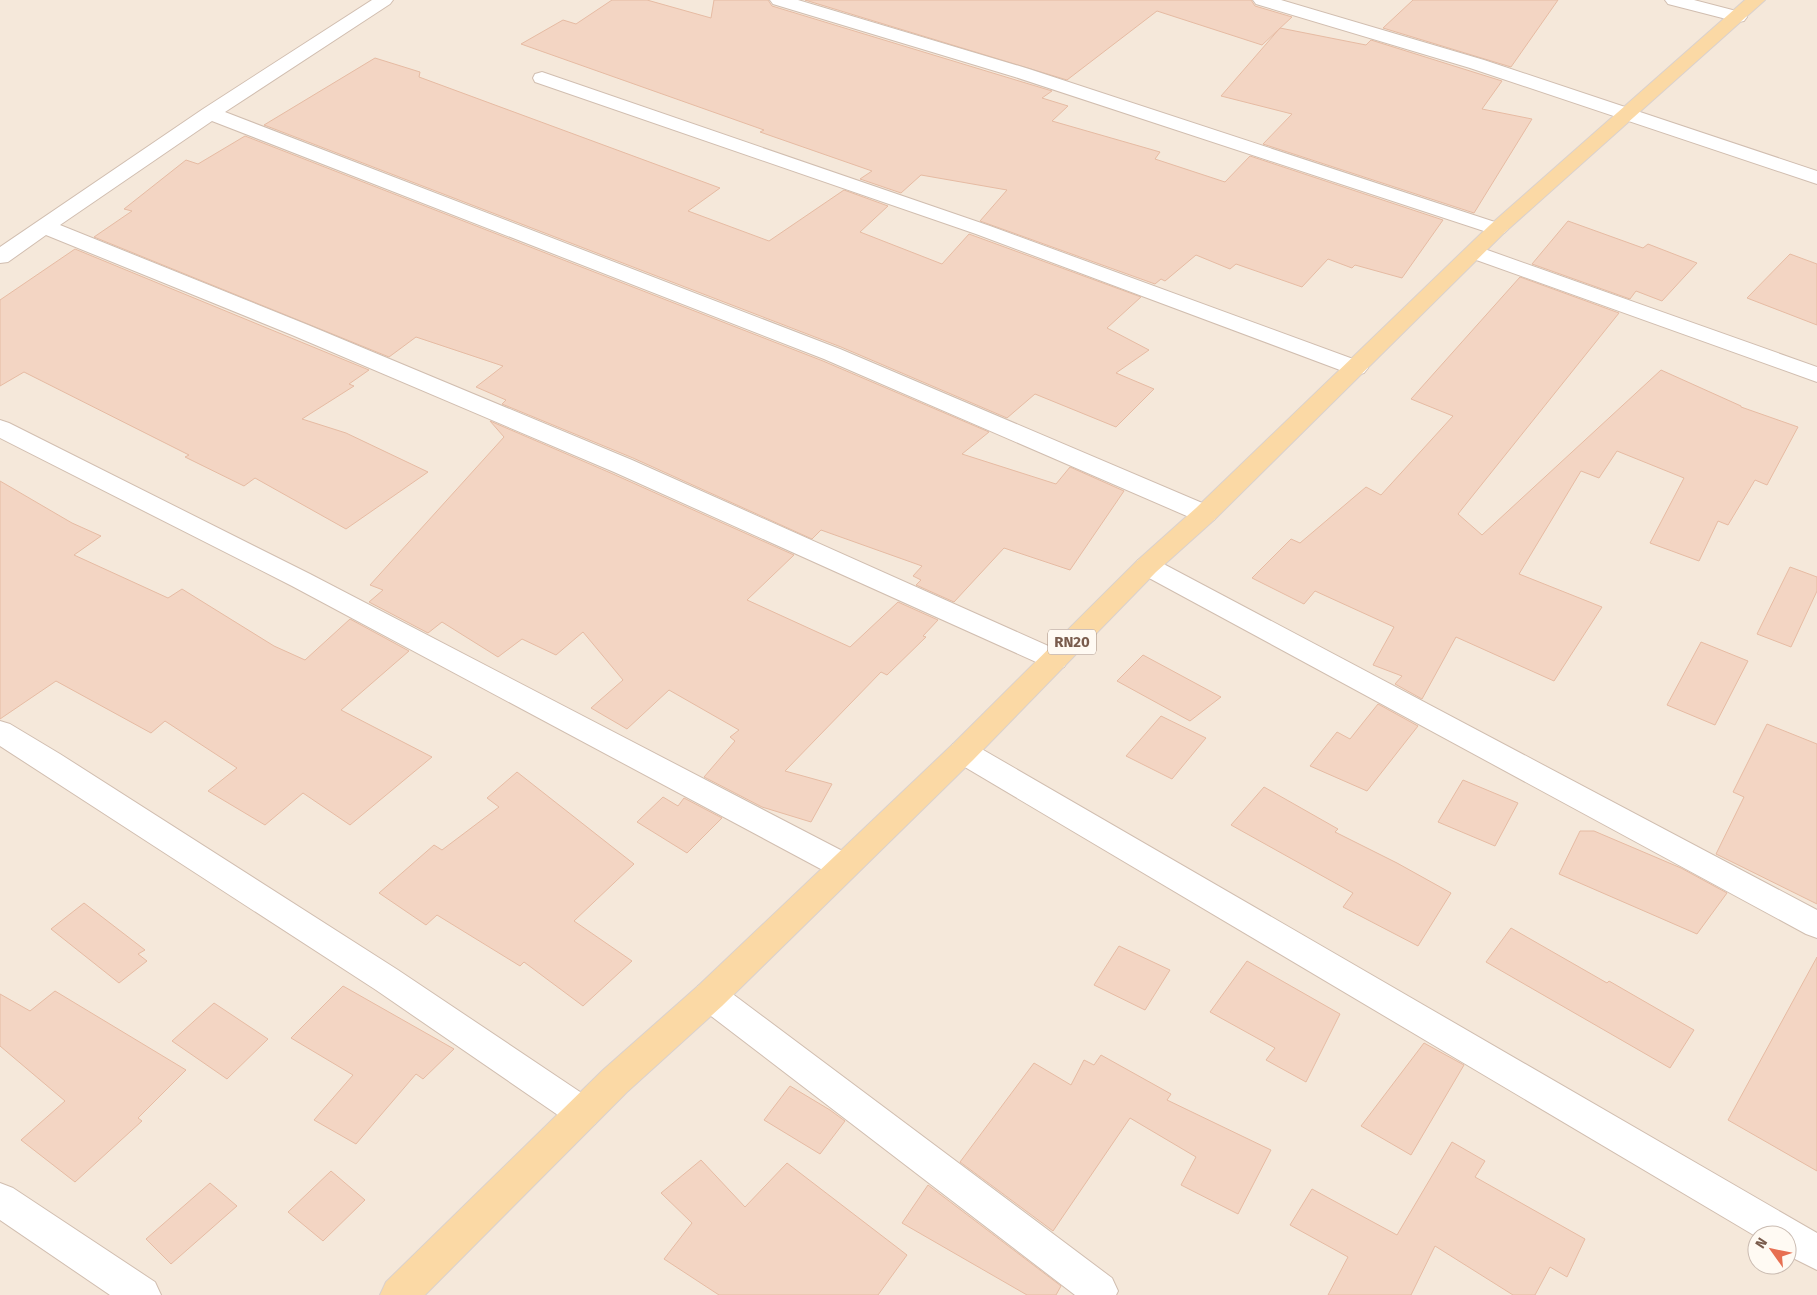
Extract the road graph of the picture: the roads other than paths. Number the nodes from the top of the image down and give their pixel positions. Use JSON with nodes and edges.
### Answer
{"nodes":[{"id":1,"x":384,"y":0,"type":"edge"},
{"id":2,"x":779,"y":0,"type":"edge"},
{"id":3,"x":1262,"y":0,"type":"edge"},
{"id":4,"x":1674,"y":0,"type":"edge"},
{"id":5,"x":1747,"y":8,"type":"edge"},
{"id":6,"x":542,"y":78,"type":"dead end"},
{"id":7,"x":210,"y":113,"type":"junction"},
{"id":8,"x":1628,"y":115,"type":"junction"},
{"id":9,"x":1817,"y":178,"type":"edge"},
{"id":10,"x":45,"y":227,"type":"junction"},
{"id":11,"x":1497,"y":229,"type":"junction"},
{"id":12,"x":1476,"y":252,"type":"junction"},
{"id":13,"x":0,"y":257,"type":"edge"},
{"id":14,"x":1356,"y":368,"type":"junction"},
{"id":15,"x":1817,"y":376,"type":"edge"},
{"id":16,"x":0,"y":428,"type":"edge"},
{"id":17,"x":1205,"y":514,"type":"junction"},
{"id":18,"x":1147,"y":566,"type":"junction"},
{"id":19,"x":1054,"y":660,"type":"junction"},
{"id":20,"x":0,"y":732,"type":"edge"},
{"id":21,"x":963,"y":752,"type":"junction"},
{"id":22,"x":843,"y":866,"type":"junction"},
{"id":23,"x":1817,"y":925,"type":"edge"},
{"id":24,"x":710,"y":996,"type":"junction"},
{"id":25,"x":583,"y":1113,"type":"junction"},
{"id":26,"x":0,"y":1200,"type":"edge"},
{"id":27,"x":1817,"y":1253,"type":"edge"},
{"id":28,"x":1100,"y":1294,"type":"edge"},
{"id":29,"x":142,"y":1295,"type":"edge"},
{"id":30,"x":399,"y":1295,"type":"edge"}],
"edges":[{"from":1,"to":7,"type":"street"},
{"from":2,"to":11,"type":"street"},
{"from":3,"to":8,"type":"street"},
{"from":4,"to":5,"type":"street"},
{"from":5,"to":8,"type":"main road","number":"RN20"},
{"from":6,"to":14,"type":"street"},
{"from":7,"to":10,"type":"street"},
{"from":7,"to":17,"type":"street"},
{"from":8,"to":9,"type":"street"},
{"from":8,"to":11,"type":"main road","number":"RN20"},
{"from":10,"to":13,"type":"street"},
{"from":10,"to":19,"type":"street"},
{"from":11,"to":12,"type":"main road","number":"RN20"},
{"from":12,"to":14,"type":"main road","number":"RN20"},
{"from":12,"to":15,"type":"street"},
{"from":14,"to":17,"type":"main road","number":"RN20"},
{"from":16,"to":22,"type":"street"},
{"from":17,"to":18,"type":"main road","number":"RN20"},
{"from":18,"to":19,"type":"main road","number":"RN20"},
{"from":18,"to":23,"type":"street"},
{"from":19,"to":21,"type":"main road","number":"RN20"},
{"from":20,"to":25,"type":"street"},
{"from":21,"to":22,"type":"main road","number":"RN20"},
{"from":21,"to":27,"type":"street"},
{"from":22,"to":24,"type":"main road","number":"RN20"},
{"from":24,"to":25,"type":"main road","number":"RN20"},
{"from":24,"to":28,"type":"street"},
{"from":25,"to":30,"type":"main road","number":"RN20"},
{"from":26,"to":29,"type":"street"}]}
